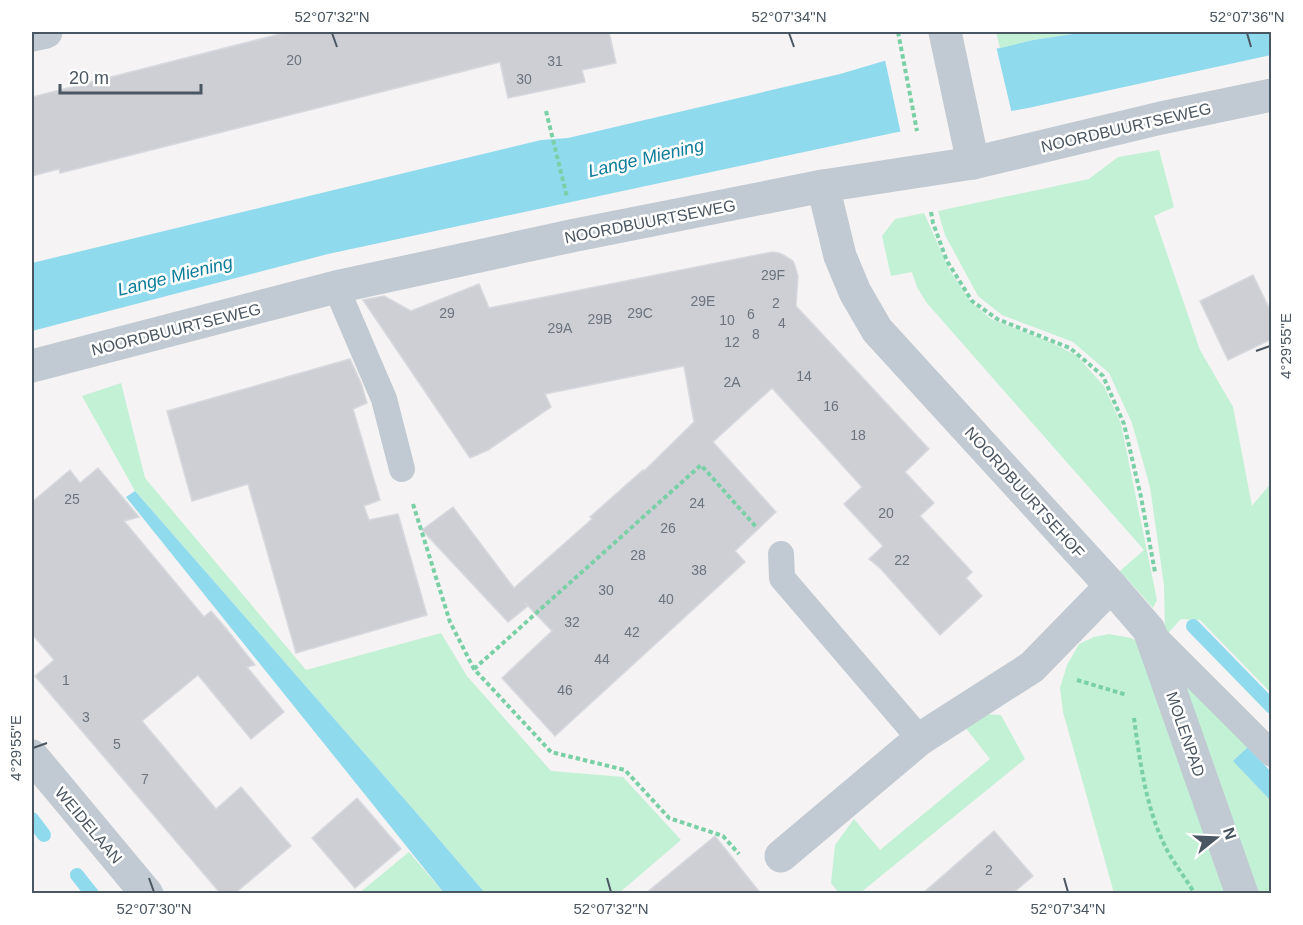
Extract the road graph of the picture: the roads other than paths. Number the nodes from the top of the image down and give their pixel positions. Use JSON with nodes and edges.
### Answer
{"nodes":[{"id":1,"x":46,"y":32,"type":"edge"},
{"id":2,"x":32,"y":35,"type":"edge"},
{"id":3,"x":946,"y":36,"type":"edge"},
{"id":4,"x":1272,"y":95,"type":"edge"},
{"id":5,"x":970,"y":151,"type":"junction"},
{"id":6,"x":824,"y":186,"type":"junction"},
{"id":7,"x":336,"y":287,"type":"junction"},
{"id":8,"x":32,"y":366,"type":"edge"},
{"id":9,"x":402,"y":469,"type":"road end"},
{"id":10,"x":781,"y":554,"type":"road end"},
{"id":11,"x":1111,"y":586,"type":"junction"},
{"id":12,"x":1149,"y":630,"type":"junction"},
{"id":13,"x":920,"y":739,"type":"junction"},
{"id":14,"x":1272,"y":754,"type":"edge"},
{"id":15,"x":32,"y":756,"type":"edge"},
{"id":16,"x":781,"y":856,"type":"road end"},
{"id":17,"x":147,"y":894,"type":"edge"},
{"id":18,"x":1242,"y":894,"type":"edge"}],
"edges":[{"from":1,"to":2,"type":"street"},
{"from":3,"to":5,"type":"street"},
{"from":4,"to":5,"type":"street","name":"NOORDBUURTSEWEG"},
{"from":5,"to":6,"type":"street","name":"NOORDBUURTSEWEG"},
{"from":6,"to":7,"type":"street","name":"NOORDBUURTSEWEG"},
{"from":6,"to":11,"type":"street","name":"NOORDBUURTSEHOF"},
{"from":7,"to":8,"type":"street","name":"NOORDBUURTSEWEG"},
{"from":7,"to":9,"type":"lane"},
{"from":10,"to":13,"type":"lane"},
{"from":11,"to":12,"type":"street","name":"MOLENPAD"},
{"from":11,"to":13,"type":"street"},
{"from":12,"to":14,"type":"lane"},
{"from":12,"to":18,"type":"street","name":"MOLENPAD"},
{"from":13,"to":16,"type":"street"},
{"from":15,"to":17,"type":"street","name":"WEIDELAAN"}]}
